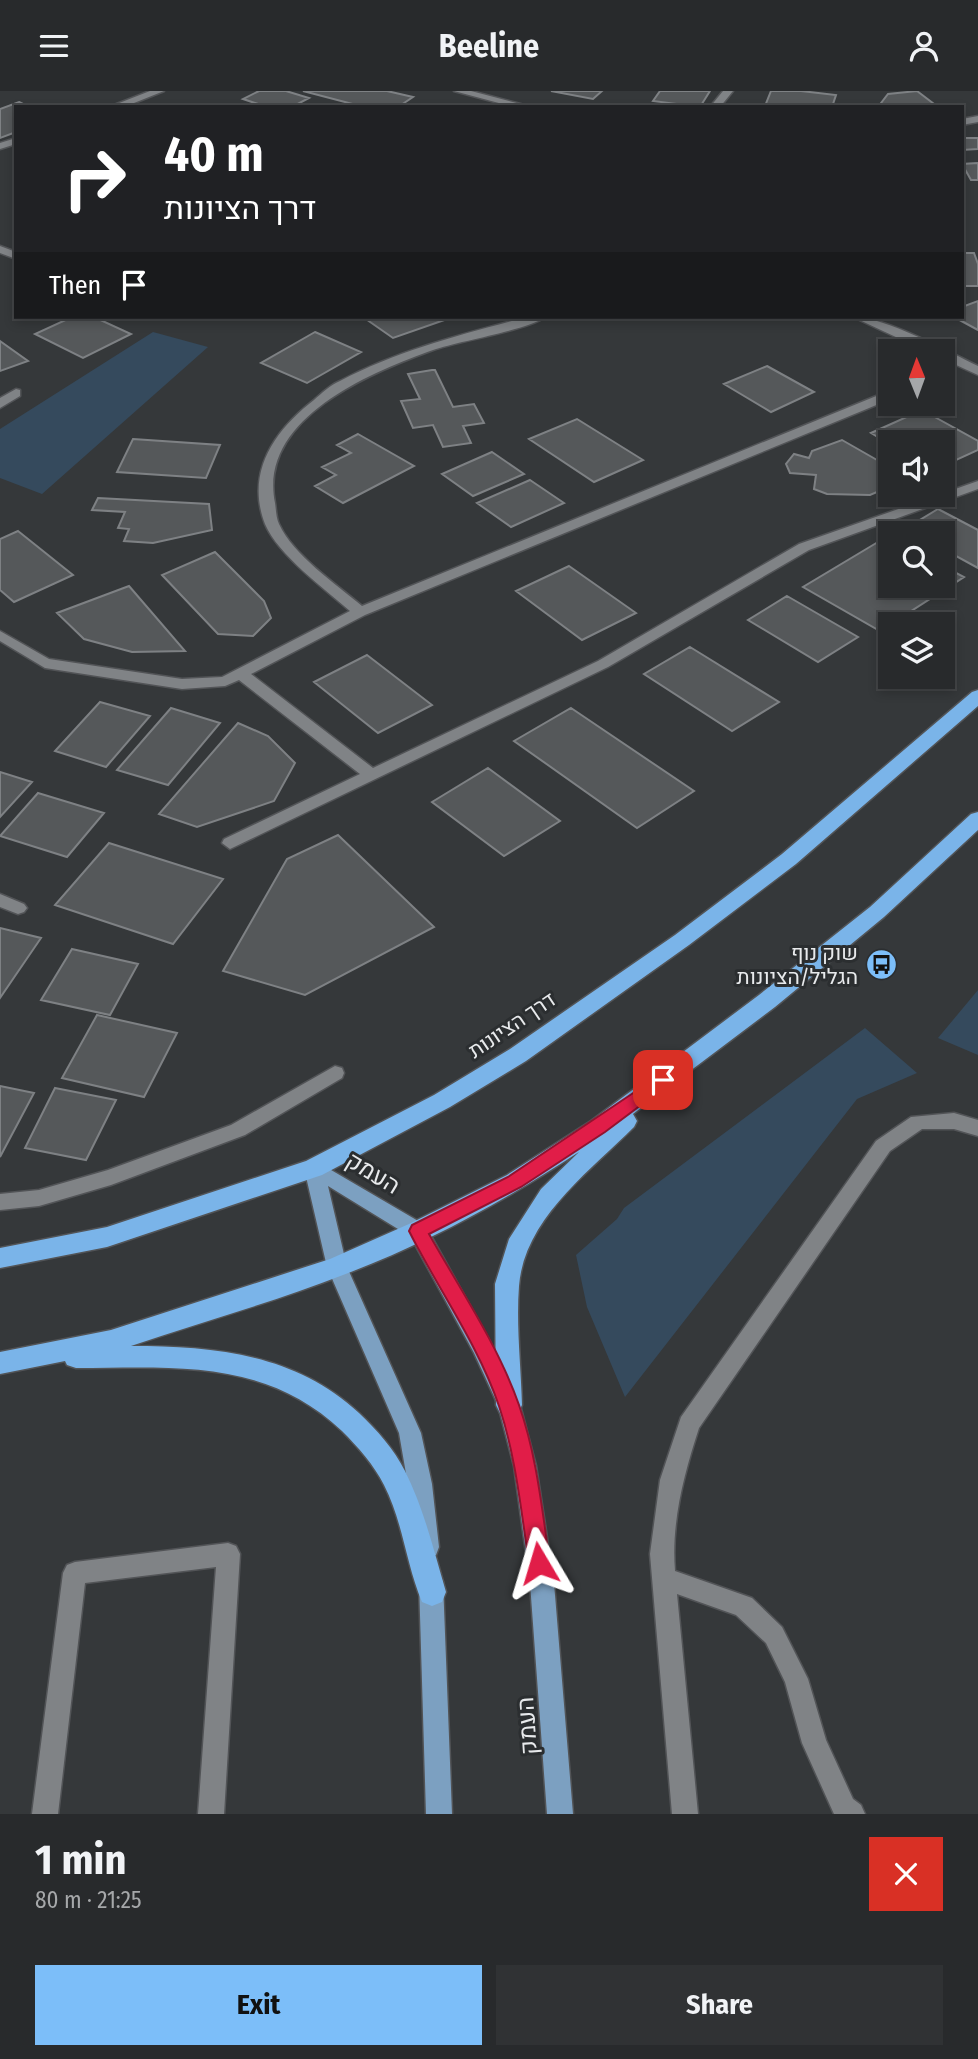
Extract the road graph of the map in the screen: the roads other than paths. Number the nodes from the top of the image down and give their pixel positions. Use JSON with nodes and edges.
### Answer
{"nodes":[{"id":1,"x":159,"y":91,"type":"edge"},
{"id":2,"x":460,"y":91,"type":"edge"},
{"id":3,"x":728,"y":91,"type":"edge"},
{"id":4,"x":475,"y":93,"type":"edge"},
{"id":5,"x":120,"y":105,"type":"edge"},
{"id":6,"x":520,"y":105,"type":"edge"},
{"id":7,"x":717,"y":105,"type":"edge"},
{"id":8,"x":532,"y":319,"type":"edge"},
{"id":9,"x":864,"y":319,"type":"edge"},
{"id":10,"x":909,"y":339,"type":"edge"},
{"id":11,"x":956,"y":360,"type":"edge"},
{"id":12,"x":964,"y":364,"type":"junction"},
{"id":13,"x":956,"y":367,"type":"edge"},
{"id":14,"x":978,"y":371,"type":"edge"},
{"id":15,"x":16,"y":393,"type":"dead end"},
{"id":16,"x":878,"y":399,"type":"edge"},
{"id":17,"x":0,"y":404,"type":"edge"},
{"id":18,"x":978,"y":485,"type":"edge"},
{"id":19,"x":360,"y":612,"type":"junction"},
{"id":20,"x":0,"y":635,"type":"edge"},
{"id":21,"x":240,"y":673,"type":"junction"},
{"id":22,"x":978,"y":696,"type":"edge"},
{"id":23,"x":371,"y":775,"type":"junction"},
{"id":24,"x":978,"y":819,"type":"edge"},
{"id":25,"x":230,"y":843,"type":"dead end"},
{"id":26,"x":0,"y":900,"type":"edge"},
{"id":27,"x":18,"y":908,"type":"dead end"},
{"id":28,"x":684,"y":1064,"type":"junction"},
{"id":29,"x":335,"y":1073,"type":"dead end"},
{"id":30,"x":978,"y":1128,"type":"edge"},
{"id":31,"x":314,"y":1168,"type":"junction"},
{"id":32,"x":0,"y":1202,"type":"edge"},
{"id":33,"x":418,"y":1231,"type":"junction"},
{"id":34,"x":0,"y":1258,"type":"edge"},
{"id":35,"x":337,"y":1267,"type":"junction"},
{"id":36,"x":32,"y":1356,"type":"junction"},
{"id":37,"x":0,"y":1363,"type":"edge"},
{"id":38,"x":509,"y":1405,"type":"junction"},
{"id":39,"x":664,"y":1578,"type":"junction"},
{"id":40,"x":432,"y":1592,"type":"junction"},
{"id":41,"x":45,"y":1814,"type":"edge"},
{"id":42,"x":211,"y":1814,"type":"edge"},
{"id":43,"x":439,"y":1814,"type":"edge"},
{"id":44,"x":560,"y":1814,"type":"edge"},
{"id":45,"x":685,"y":1814,"type":"edge"},
{"id":46,"x":852,"y":1814,"type":"edge"}],
"edges":[{"from":1,"to":5,"type":"street"},
{"from":2,"to":4,"type":"street"},
{"from":3,"to":7,"type":"street"},
{"from":4,"to":6,"type":"street"},
{"from":8,"to":19,"type":"street"},
{"from":9,"to":10,"type":"street"},
{"from":11,"to":12,"type":"street"},
{"from":12,"to":13,"type":"street"},
{"from":12,"to":14,"type":"street"},
{"from":15,"to":17,"type":"street"},
{"from":16,"to":19,"type":"street"},
{"from":18,"to":23,"type":"street"},
{"from":19,"to":21,"type":"street"},
{"from":20,"to":21,"type":"street"},
{"from":21,"to":23,"type":"street"},
{"from":22,"to":31,"type":"highway","name":"דרך הציונות"},
{"from":23,"to":25,"type":"street"},
{"from":24,"to":28,"type":"highway"},
{"from":26,"to":27,"type":"street"},
{"from":28,"to":33,"type":"highway"},
{"from":28,"to":38,"type":"highway"},
{"from":29,"to":32,"type":"street"},
{"from":30,"to":39,"type":"street"},
{"from":31,"to":33,"type":"main road","name":"העמק"},
{"from":31,"to":34,"type":"highway","name":"דרך הציונות"},
{"from":31,"to":35,"type":"main road","name":"העמק"},
{"from":33,"to":35,"type":"highway"},
{"from":33,"to":38,"type":"main road","name":"העמק"},
{"from":35,"to":36,"type":"highway"},
{"from":35,"to":40,"type":"main road","name":"העמק"},
{"from":36,"to":37,"type":"highway"},
{"from":36,"to":40,"type":"highway"},
{"from":38,"to":44,"type":"main road","name":"העמק"},
{"from":39,"to":45,"type":"street"},
{"from":39,"to":46,"type":"street"},
{"from":40,"to":43,"type":"main road","name":"העמק"},
{"from":41,"to":42,"type":"street"}]}
